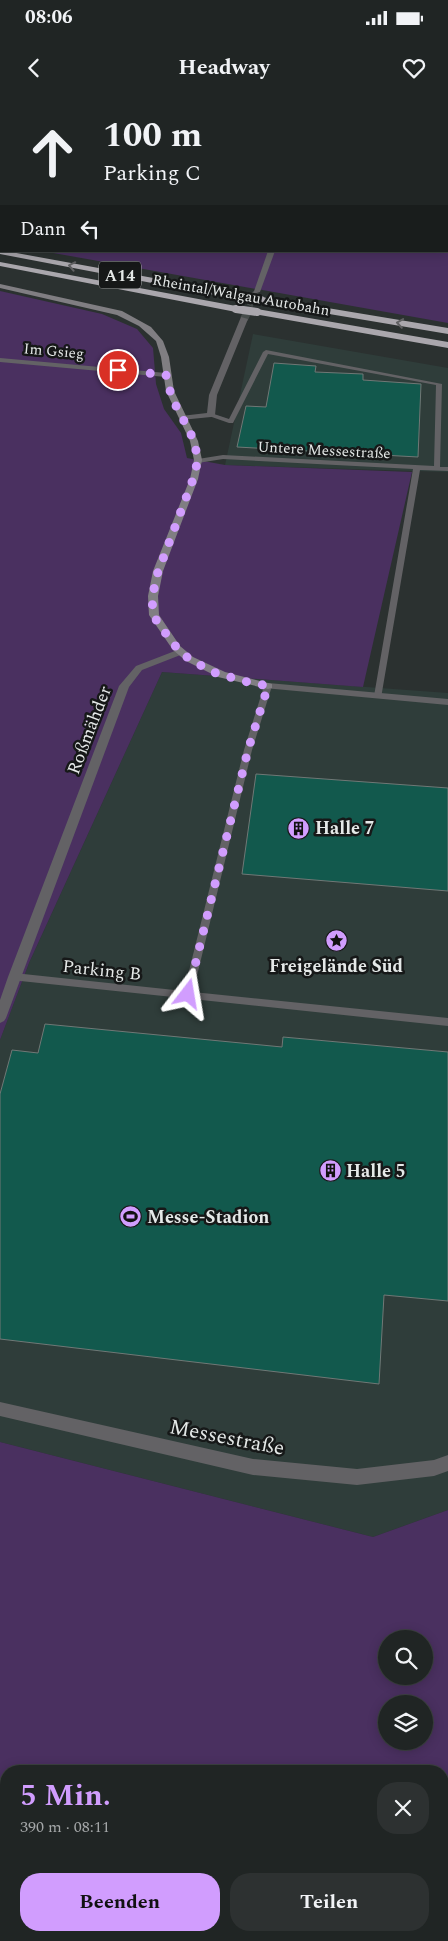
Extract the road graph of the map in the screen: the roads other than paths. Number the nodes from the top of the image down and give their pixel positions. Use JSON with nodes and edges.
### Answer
{"nodes":[{"id":1,"x":0,"y":252,"type":"edge"},
{"id":2,"x":272,"y":252,"type":"edge"},
{"id":3,"x":0,"y":264,"type":"edge"},
{"id":4,"x":0,"y":286,"type":"edge"},
{"id":5,"x":256,"y":292,"type":"tunnel mouth"},
{"id":6,"x":244,"y":318,"type":"tunnel mouth"},
{"id":7,"x":448,"y":331,"type":"edge"},
{"id":8,"x":448,"y":345,"type":"edge"},
{"id":9,"x":0,"y":360,"type":"edge"},
{"id":10,"x":166,"y":375,"type":"junction"},
{"id":11,"x":212,"y":415,"type":"junction"},
{"id":12,"x":184,"y":418,"type":"junction"},
{"id":13,"x":198,"y":461,"type":"junction"},
{"id":14,"x":417,"y":468,"type":"junction"},
{"id":15,"x":437,"y":469,"type":"junction"},
{"id":16,"x":448,"y":469,"type":"edge"},
{"id":17,"x":180,"y":652,"type":"junction"},
{"id":18,"x":268,"y":686,"type":"junction"},
{"id":19,"x":378,"y":696,"type":"junction"},
{"id":20,"x":448,"y":702,"type":"edge"},
{"id":21,"x":14,"y":977,"type":"junction"},
{"id":22,"x":188,"y":994,"type":"junction"},
{"id":23,"x":0,"y":1018,"type":"edge"},
{"id":24,"x":448,"y":1022,"type":"edge"},
{"id":25,"x":0,"y":1409,"type":"edge"},
{"id":26,"x":448,"y":1463,"type":"edge"}],
"edges":[{"from":7,"to":1,"type":"highway","name":"Rheintal/Walgau Autobahn","number":"A14","one_way":true,"bridge":true},
{"from":2,"to":5,"type":"street"},
{"from":3,"to":8,"type":"highway","name":"Rheintal/Walgau Autobahn","number":"A14","bridge":true},
{"from":4,"to":10,"type":"main road"},
{"from":6,"to":11,"type":"street"},
{"from":9,"to":10,"type":"street","name":"Im Gsieg"},
{"from":10,"to":12,"type":"main road"},
{"from":11,"to":12,"type":"street"},
{"from":11,"to":15,"type":"lane"},
{"from":12,"to":13,"type":"main road"},
{"from":13,"to":14,"type":"lane","name":"Untere Messestraße"},
{"from":13,"to":17,"type":"main road"},
{"from":14,"to":15,"type":"lane","name":"Untere Messestraße"},
{"from":14,"to":19,"type":"lane"},
{"from":15,"to":16,"type":"lane","name":"Untere Messestraße"},
{"from":17,"to":18,"type":"main road"},
{"from":17,"to":21,"type":"street","name":"Roßmähder"},
{"from":18,"to":19,"type":"street"},
{"from":18,"to":22,"type":"lane"},
{"from":19,"to":20,"type":"street"},
{"from":21,"to":22,"type":"lane","name":"Parking B"},
{"from":21,"to":23,"type":"street","name":"Roßmähder"},
{"from":22,"to":24,"type":"lane","name":"Parking B"},
{"from":25,"to":26,"type":"street","name":"Messestraße"}]}
